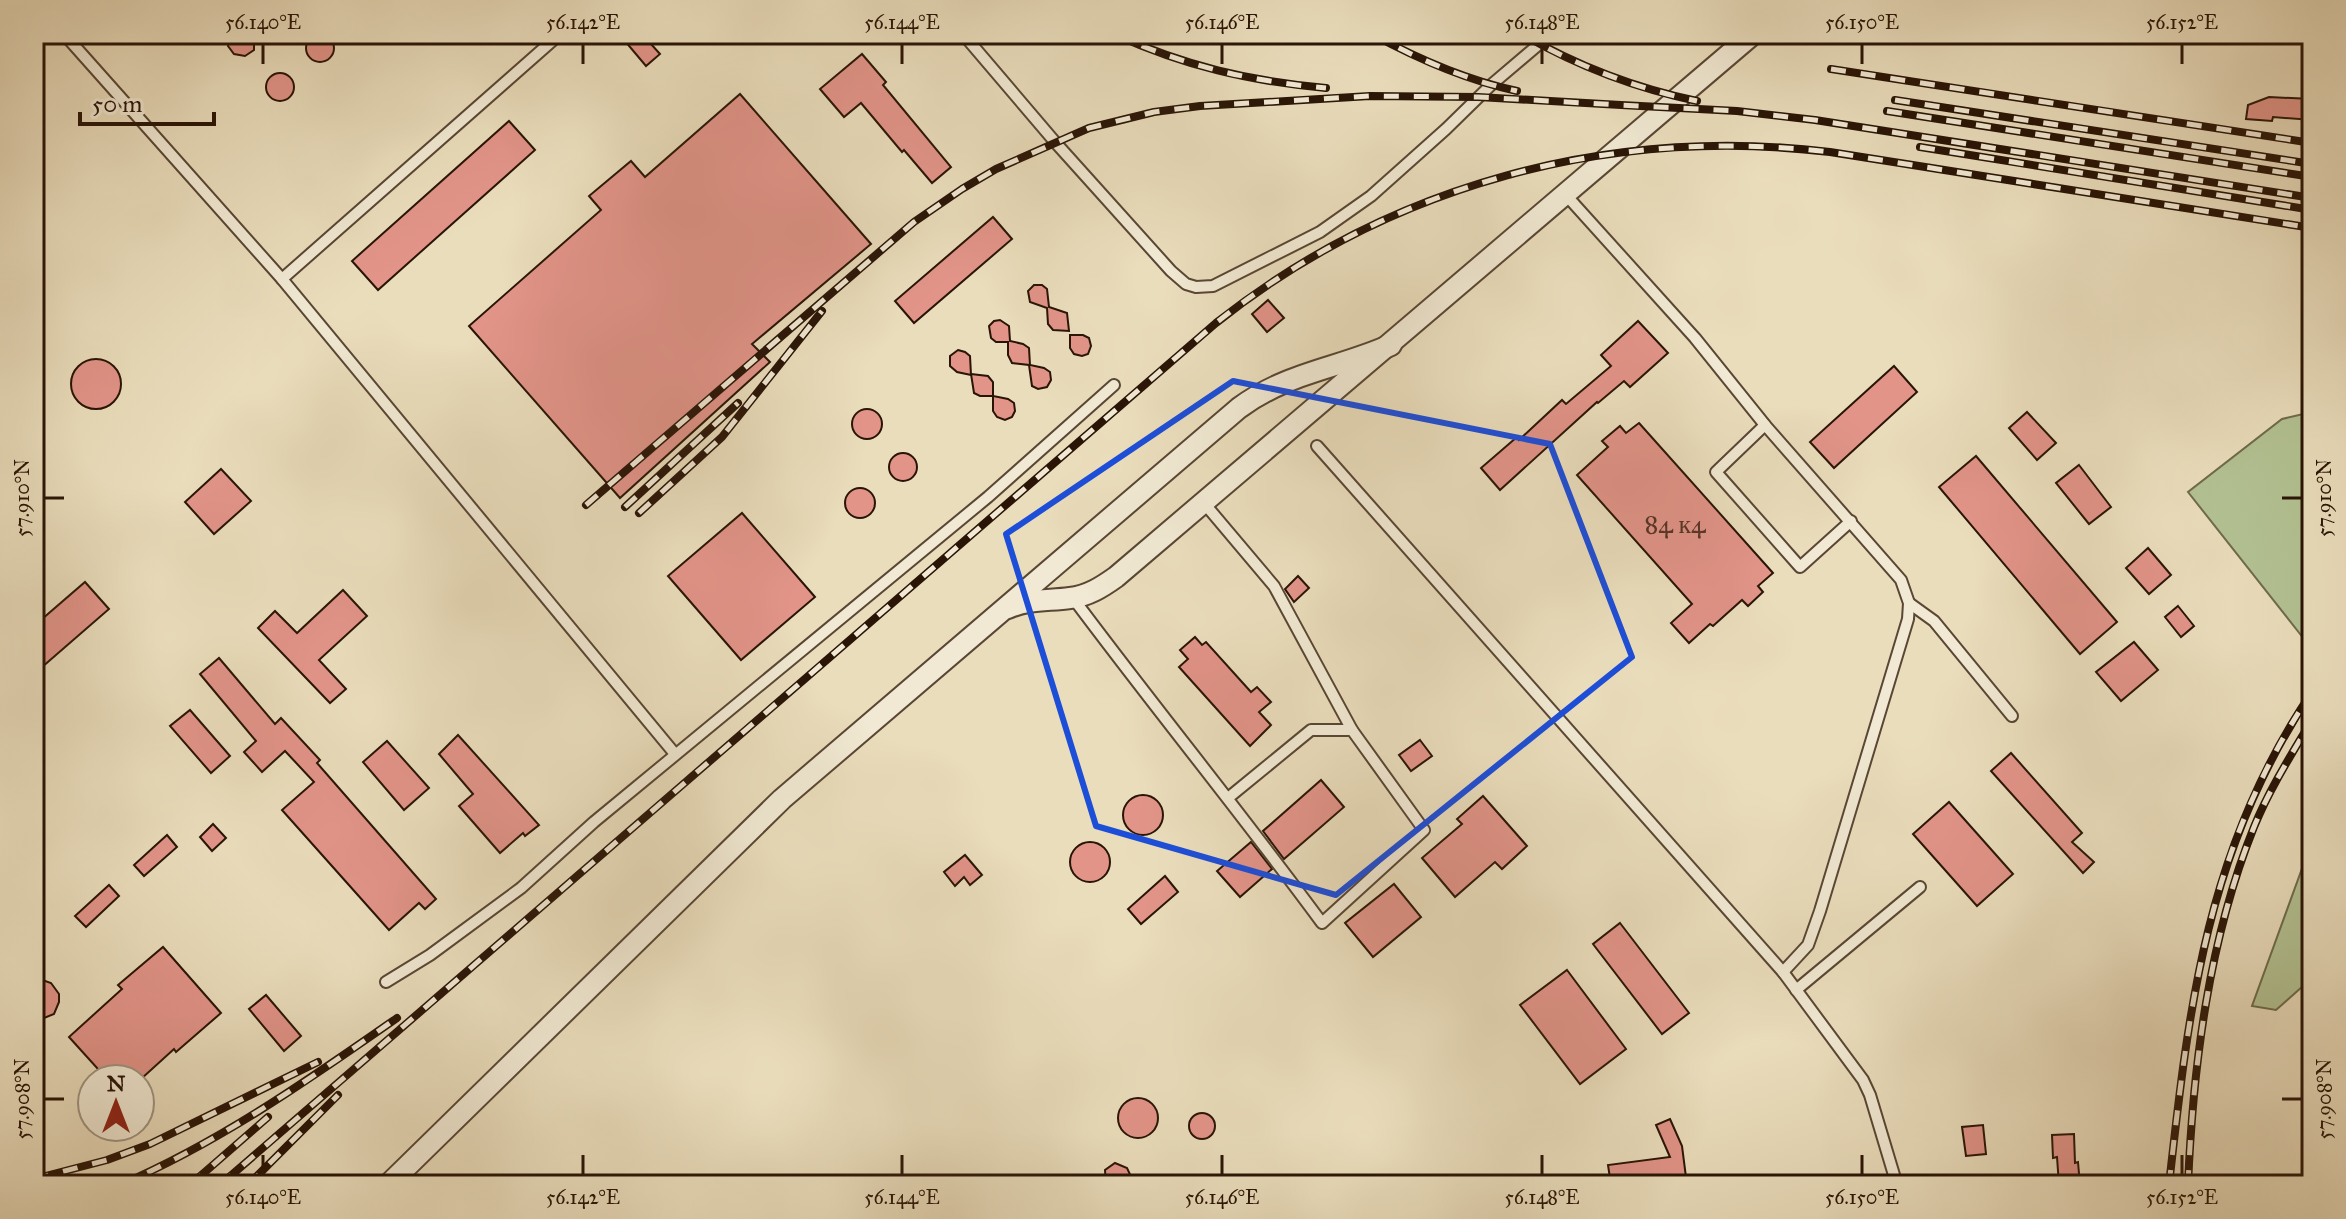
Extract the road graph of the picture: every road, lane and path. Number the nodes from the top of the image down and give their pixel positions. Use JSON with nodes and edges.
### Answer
{"nodes":[{"id":1,"x":64,"y":34,"type":"edge"},
{"id":2,"x":560,"y":34,"type":"edge"},
{"id":3,"x":963,"y":34,"type":"edge"},
{"id":4,"x":1551,"y":34,"type":"edge"},
{"id":5,"x":1753,"y":34,"type":"edge"},
{"id":6,"x":1566,"y":195,"type":"junction"},
{"id":7,"x":282,"y":279,"type":"junction"},
{"id":8,"x":1391,"y":345,"type":"junction"},
{"id":9,"x":1114,"y":385,"type":"dead end"},
{"id":10,"x":1765,"y":425,"type":"junction"},
{"id":11,"x":1317,"y":446,"type":"dead end"},
{"id":12,"x":1204,"y":503,"type":"junction"},
{"id":13,"x":1851,"y":521,"type":"junction"},
{"id":14,"x":1073,"y":598,"type":"junction"},
{"id":15,"x":1909,"y":603,"type":"junction"},
{"id":16,"x":1001,"y":611,"type":"junction"},
{"id":17,"x":2012,"y":716,"type":"dead end"},
{"id":18,"x":1352,"y":730,"type":"junction"},
{"id":19,"x":675,"y":754,"type":"junction"},
{"id":20,"x":1228,"y":798,"type":"junction"},
{"id":21,"x":1920,"y":887,"type":"dead end"},
{"id":22,"x":1783,"y":972,"type":"junction"},
{"id":23,"x":386,"y":982,"type":"dead end"},
{"id":24,"x":1796,"y":990,"type":"junction"},
{"id":25,"x":388,"y":1185,"type":"edge"},
{"id":26,"x":1897,"y":1185,"type":"edge"}],
"edges":[{"from":1,"to":7,"type":"lane"},
{"from":2,"to":7,"type":"lane"},
{"from":3,"to":4,"type":"lane"},
{"from":5,"to":6,"type":"street"},
{"from":6,"to":8,"type":"street"},
{"from":6,"to":10,"type":"lane"},
{"from":7,"to":19,"type":"lane"},
{"from":8,"to":12,"type":"street"},
{"from":8,"to":16,"type":"street"},
{"from":9,"to":19,"type":"lane"},
{"from":10,"to":13,"type":"lane"},
{"from":10,"to":13,"type":"lane"},
{"from":11,"to":22,"type":"lane"},
{"from":12,"to":14,"type":"street"},
{"from":12,"to":18,"type":"lane"},
{"from":13,"to":15,"type":"lane"},
{"from":14,"to":16,"type":"street"},
{"from":14,"to":20,"type":"lane"},
{"from":15,"to":17,"type":"lane"},
{"from":15,"to":22,"type":"lane"},
{"from":16,"to":25,"type":"street"},
{"from":18,"to":20,"type":"lane"},
{"from":18,"to":20,"type":"lane"},
{"from":19,"to":23,"type":"lane"},
{"from":21,"to":24,"type":"lane"},
{"from":22,"to":24,"type":"lane"},
{"from":24,"to":26,"type":"lane"}]}
